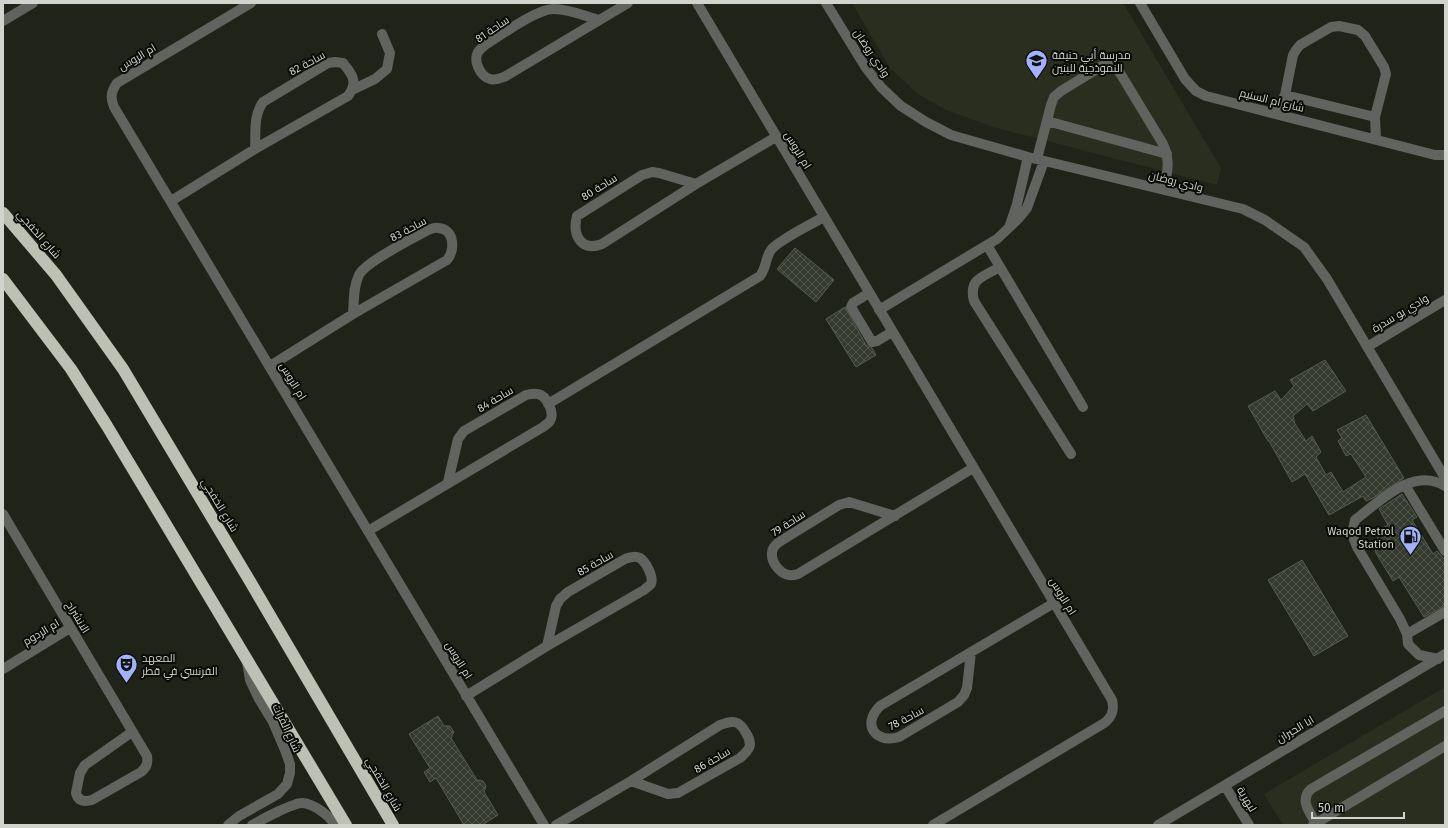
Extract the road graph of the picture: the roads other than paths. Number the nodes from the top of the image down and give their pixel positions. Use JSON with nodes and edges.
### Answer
{"nodes":[{"id":1,"x":33,"y":3,"type":"edge"},
{"id":2,"x":251,"y":3,"type":"edge"},
{"id":3,"x":628,"y":3,"type":"edge"},
{"id":4,"x":697,"y":3,"type":"edge"},
{"id":5,"x":826,"y":3,"type":"edge"},
{"id":6,"x":1140,"y":3,"type":"edge"},
{"id":7,"x":599,"y":20,"type":"junction"},
{"id":8,"x":3,"y":21,"type":"edge"},
{"id":9,"x":382,"y":34,"type":"dead end"},
{"id":10,"x":352,"y":90,"type":"junction"},
{"id":11,"x":1285,"y":96,"type":"junction"},
{"id":12,"x":1274,"y":113,"type":"junction"},
{"id":13,"x":1375,"y":117,"type":"junction"},
{"id":14,"x":1047,"y":121,"type":"junction"},
{"id":15,"x":776,"y":137,"type":"junction"},
{"id":16,"x":1376,"y":140,"type":"junction"},
{"id":17,"x":255,"y":149,"type":"junction"},
{"id":18,"x":1167,"y":154,"type":"junction"},
{"id":19,"x":1445,"y":156,"type":"edge"},
{"id":20,"x":1036,"y":159,"type":"junction"},
{"id":21,"x":696,"y":184,"type":"junction"},
{"id":22,"x":1164,"y":190,"type":"junction"},
{"id":23,"x":171,"y":201,"type":"junction"},
{"id":24,"x":3,"y":213,"type":"edge"},
{"id":25,"x":824,"y":217,"type":"junction"},
{"id":26,"x":1009,"y":228,"type":"junction"},
{"id":27,"x":987,"y":245,"type":"junction"},
{"id":28,"x":1000,"y":267,"type":"junction"},
{"id":29,"x":3,"y":279,"type":"edge"},
{"id":30,"x":869,"y":293,"type":"junction"},
{"id":31,"x":1445,"y":300,"type":"edge"},
{"id":32,"x":879,"y":310,"type":"junction"},
{"id":33,"x":353,"y":314,"type":"junction"},
{"id":34,"x":892,"y":332,"type":"junction"},
{"id":35,"x":1367,"y":347,"type":"junction"},
{"id":36,"x":270,"y":366,"type":"junction"},
{"id":37,"x":548,"y":404,"type":"junction"},
{"id":38,"x":1083,"y":407,"type":"dead end"},
{"id":39,"x":1071,"y":454,"type":"dead end"},
{"id":40,"x":973,"y":468,"type":"junction"},
{"id":41,"x":1445,"y":478,"type":"edge"},
{"id":42,"x":448,"y":482,"type":"junction"},
{"id":43,"x":1405,"y":485,"type":"junction"},
{"id":44,"x":1445,"y":486,"type":"edge"},
{"id":45,"x":3,"y":514,"type":"edge"},
{"id":46,"x":895,"y":516,"type":"junction"},
{"id":47,"x":368,"y":530,"type":"junction"},
{"id":48,"x":1445,"y":551,"type":"edge"},
{"id":49,"x":1054,"y":603,"type":"junction"},
{"id":50,"x":1445,"y":612,"type":"edge"},
{"id":51,"x":70,"y":628,"type":"junction"},
{"id":52,"x":1407,"y":634,"type":"junction"},
{"id":53,"x":547,"y":646,"type":"junction"},
{"id":54,"x":971,"y":652,"type":"junction"},
{"id":55,"x":1441,"y":656,"type":"edge"},
{"id":56,"x":247,"y":660,"type":"junction"},
{"id":57,"x":3,"y":669,"type":"edge"},
{"id":58,"x":466,"y":696,"type":"junction"},
{"id":59,"x":1445,"y":711,"type":"edge"},
{"id":60,"x":132,"y":732,"type":"junction"},
{"id":61,"x":1445,"y":746,"type":"edge"},
{"id":62,"x":631,"y":781,"type":"junction"},
{"id":63,"x":1224,"y":786,"type":"junction"},
{"id":64,"x":1315,"y":824,"type":"edge"},
{"id":65,"x":228,"y":825,"type":"edge"},
{"id":66,"x":252,"y":825,"type":"edge"},
{"id":67,"x":335,"y":825,"type":"edge"},
{"id":68,"x":346,"y":825,"type":"edge"},
{"id":69,"x":393,"y":825,"type":"edge"},
{"id":70,"x":544,"y":825,"type":"edge"},
{"id":71,"x":556,"y":825,"type":"edge"},
{"id":72,"x":933,"y":825,"type":"edge"},
{"id":73,"x":1158,"y":825,"type":"edge"},
{"id":74,"x":1248,"y":825,"type":"edge"}],
"edges":[{"from":1,"to":8,"type":"street"},
{"from":2,"to":23,"type":"street","name":"ام الروس"},
{"from":3,"to":7,"type":"street","name":"ساحة 81"},
{"from":4,"to":15,"type":"street","name":"ام الروس"},
{"from":5,"to":20,"type":"street","name":"وادي روضان"},
{"from":6,"to":12,"type":"street","name":"شارع ام السنيم"},
{"from":7,"to":7,"type":"street","name":"ساحة 81"},
{"from":9,"to":10,"type":"street"},
{"from":10,"to":17,"type":"street"},
{"from":10,"to":17,"type":"street","name":"ساحة 82"},
{"from":11,"to":12,"type":"street"},
{"from":11,"to":13,"type":"street"},
{"from":11,"to":13,"type":"street"},
{"from":12,"to":16,"type":"street","name":"شارع ام السنيم"},
{"from":13,"to":16,"type":"street"},
{"from":14,"to":18,"type":"street"},
{"from":14,"to":18,"type":"street"},
{"from":14,"to":20,"type":"street"},
{"from":15,"to":21,"type":"street","name":"ساحة 80"},
{"from":15,"to":25,"type":"street","name":"ام الروس"},
{"from":16,"to":19,"type":"street","name":"شارع ام السنيم"},
{"from":17,"to":23,"type":"street"},
{"from":18,"to":22,"type":"street"},
{"from":20,"to":22,"type":"street","name":"وادي روضان"},
{"from":20,"to":26,"type":"street"},
{"from":20,"to":26,"type":"street"},
{"from":21,"to":21,"type":"street","name":"ساحة 80"},
{"from":22,"to":35,"type":"street","name":"وادي روضان"},
{"from":23,"to":36,"type":"street","name":"ام الروس"},
{"from":24,"to":69,"type":"highway","name":"شارع الخفجي"},
{"from":25,"to":30,"type":"street","name":"ام الروس"},
{"from":25,"to":37,"type":"street"},
{"from":26,"to":27,"type":"street"},
{"from":27,"to":28,"type":"street"},
{"from":27,"to":32,"type":"street"},
{"from":28,"to":38,"type":"street"},
{"from":28,"to":39,"type":"street"},
{"from":29,"to":56,"type":"highway"},
{"from":30,"to":32,"type":"street","name":"ام الروس"},
{"from":30,"to":34,"type":"street"},
{"from":31,"to":35,"type":"street","name":"وادي بو سدرة"},
{"from":32,"to":34,"type":"street","name":"ام الروس"},
{"from":33,"to":33,"type":"street","name":"ساحة 83"},
{"from":33,"to":36,"type":"street","name":"ساحة 83"},
{"from":34,"to":40,"type":"street","name":"ام الروس"},
{"from":35,"to":41,"type":"street","name":"وادي روضان"},
{"from":36,"to":47,"type":"street","name":"ام الروس"},
{"from":37,"to":42,"type":"street"},
{"from":37,"to":42,"type":"street","name":"ساحة 84"},
{"from":40,"to":46,"type":"street","name":"ساحة 79"},
{"from":40,"to":49,"type":"street","name":"ام الروس"},
{"from":42,"to":47,"type":"street"},
{"from":43,"to":44,"type":"street"},
{"from":43,"to":48,"type":"street"},
{"from":43,"to":52,"type":"street"},
{"from":45,"to":51,"type":"street","name":"الانشراح"},
{"from":46,"to":46,"type":"street","name":"ساحة 79"},
{"from":47,"to":58,"type":"street","name":"ام الروس"},
{"from":49,"to":54,"type":"street","name":"ساحة 78"},
{"from":49,"to":72,"type":"street","name":"ام الروس"},
{"from":50,"to":52,"type":"street"},
{"from":51,"to":57,"type":"street","name":"ام الردوم"},
{"from":51,"to":60,"type":"street","name":"الانشراح"},
{"from":52,"to":55,"type":"street"},
{"from":53,"to":53,"type":"street","name":"ساحة 85"},
{"from":53,"to":58,"type":"street","name":"ساحة 85"},
{"from":54,"to":54,"type":"street","name":"ساحة 78"},
{"from":55,"to":63,"type":"street","name":"ابا الحيران"},
{"from":56,"to":65,"type":"street","name":"شارع الفرات"},
{"from":56,"to":68,"type":"highway"},
{"from":58,"to":70,"type":"street","name":"ام الروس"},
{"from":59,"to":64,"type":"street"},
{"from":60,"to":60,"type":"street","name":"الانشراح"},
{"from":61,"to":64,"type":"street"},
{"from":62,"to":62,"type":"street","name":"ساحة 86"},
{"from":62,"to":71,"type":"street","name":"ساحة 86"},
{"from":63,"to":73,"type":"street","name":"ابا الحيران"},
{"from":63,"to":74,"type":"street","name":"لبهرية"},
{"from":66,"to":67,"type":"street"}]}
